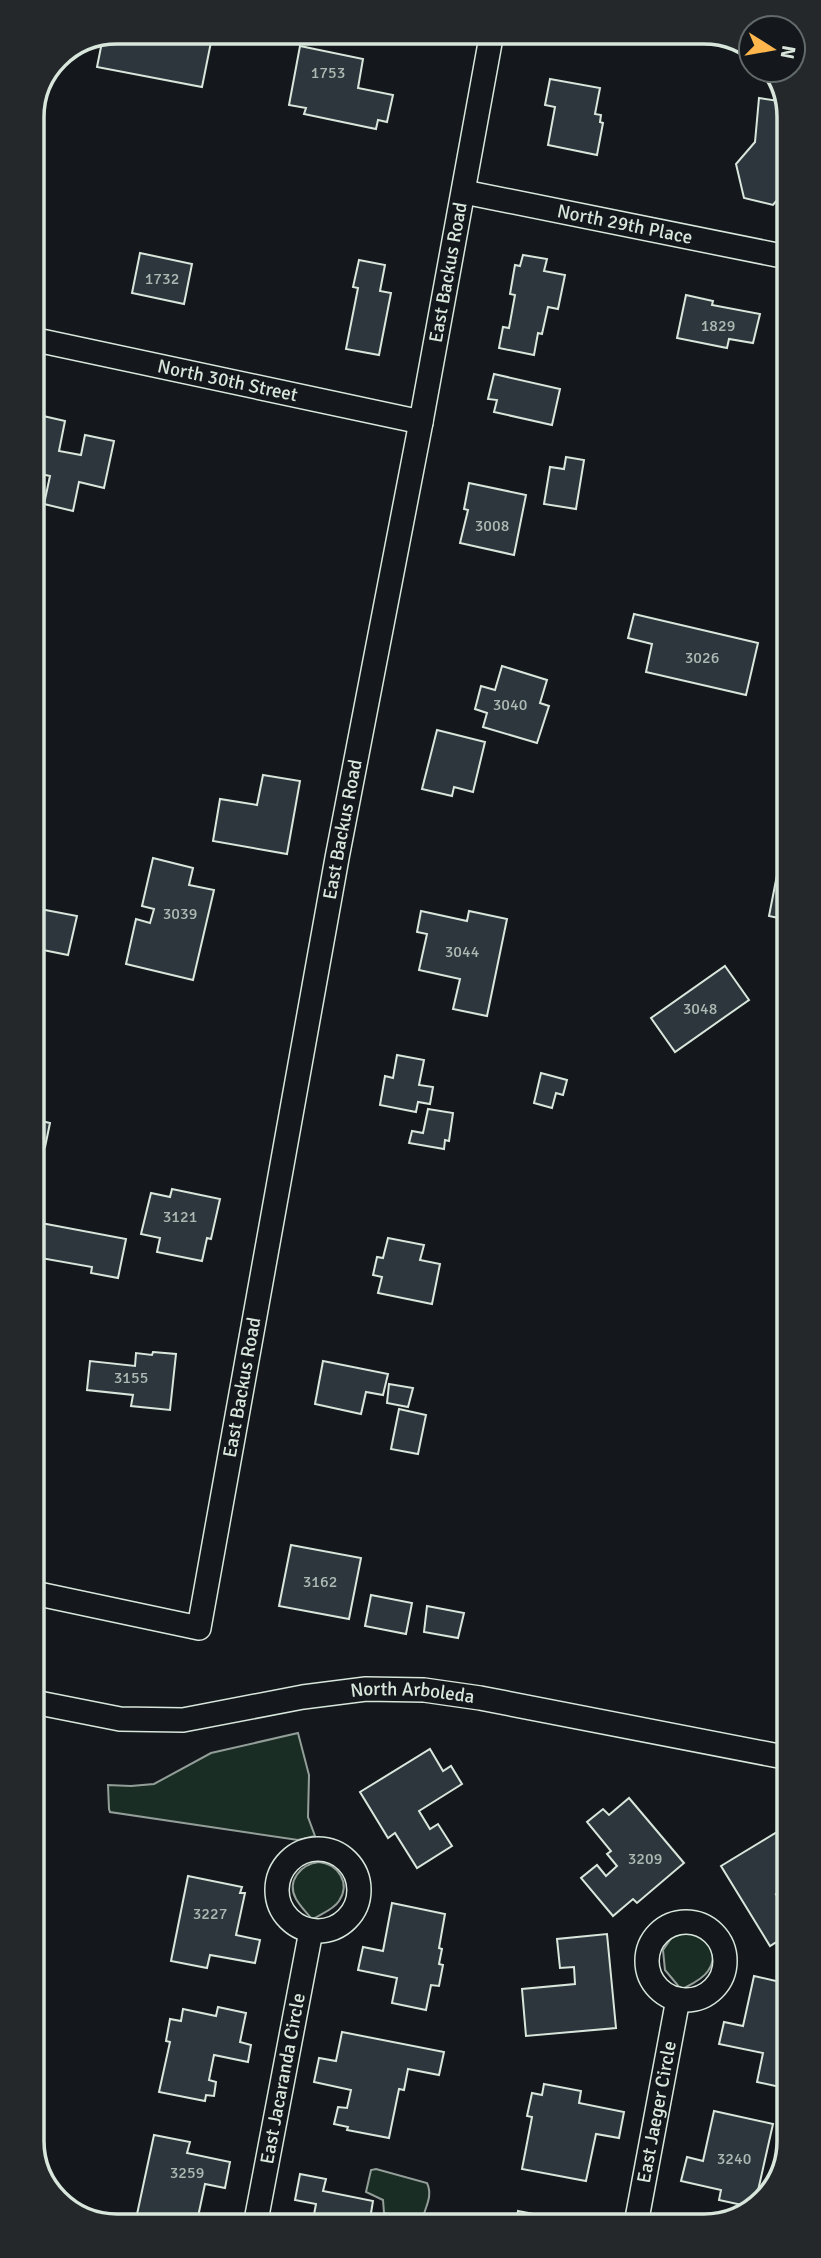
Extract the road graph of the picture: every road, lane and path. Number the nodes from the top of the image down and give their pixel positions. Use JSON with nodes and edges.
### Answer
{"nodes":[{"id":1,"x":490,"y":44,"type":"edge"},
{"id":2,"x":464,"y":192,"type":"junction"},
{"id":3,"x":777,"y":255,"type":"edge"},
{"id":4,"x":44,"y":342,"type":"edge"},
{"id":5,"x":421,"y":422,"type":"junction"},
{"id":6,"x":44,"y":1595,"type":"edge"},
{"id":7,"x":44,"y":1704,"type":"edge"},
{"id":8,"x":777,"y":1756,"type":"edge"},
{"id":9,"x":311,"y":1931,"type":"dead end"},
{"id":10,"x":678,"y":1999,"type":"dead end"},
{"id":11,"x":257,"y":2214,"type":"edge"},
{"id":12,"x":638,"y":2214,"type":"edge"}],
"edges":[{"from":1,"to":2,"type":"street","name":"East Backus Road"},
{"from":2,"to":3,"type":"street","name":"North 29th Place"},
{"from":2,"to":5,"type":"street","name":"East Backus Road"},
{"from":4,"to":5,"type":"street","name":"North 30th Street"},
{"from":5,"to":6,"type":"street","name":"East Backus Road"},
{"from":7,"to":8,"type":"street","name":"North Arboleda"},
{"from":9,"to":11,"type":"street","name":"East Jacaranda Circle"},
{"from":10,"to":12,"type":"street","name":"East Jaeger Circle"}]}
